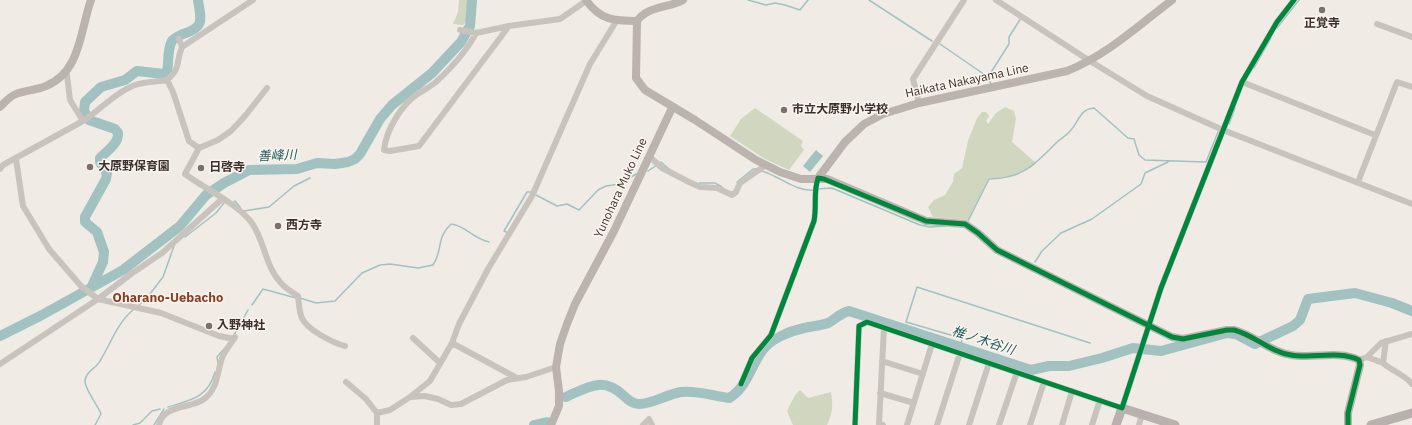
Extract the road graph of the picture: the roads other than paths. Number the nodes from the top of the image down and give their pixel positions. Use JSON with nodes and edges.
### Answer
{"nodes":[{"id":1,"x":91,"y":0,"type":"edge"},
{"id":2,"x":253,"y":0,"type":"edge"},
{"id":3,"x":586,"y":0,"type":"edge"},
{"id":4,"x":683,"y":0,"type":"edge"},
{"id":5,"x":964,"y":0,"type":"edge"},
{"id":6,"x":996,"y":0,"type":"edge"},
{"id":7,"x":1172,"y":0,"type":"edge"},
{"id":8,"x":1294,"y":0,"type":"edge"},
{"id":9,"x":617,"y":20,"type":"junction"},
{"id":10,"x":638,"y":21,"type":"junction"},
{"id":11,"x":1377,"y":24,"type":"dead end"},
{"id":12,"x":509,"y":26,"type":"junction"},
{"id":13,"x":460,"y":30,"type":"dead end"},
{"id":14,"x":474,"y":33,"type":"junction"},
{"id":15,"x":1412,"y":38,"type":"edge"},
{"id":16,"x":180,"y":39,"type":"dead end"},
{"id":17,"x":182,"y":47,"type":"junction"},
{"id":18,"x":1090,"y":61,"type":"junction"},
{"id":19,"x":65,"y":72,"type":"junction"},
{"id":20,"x":167,"y":80,"type":"junction"},
{"id":21,"x":1242,"y":82,"type":"junction"},
{"id":22,"x":1412,"y":87,"type":"edge"},
{"id":23,"x":267,"y":88,"type":"dead end"},
{"id":24,"x":919,"y":103,"type":"junction"},
{"id":25,"x":0,"y":107,"type":"edge"},
{"id":26,"x":672,"y":108,"type":"junction"},
{"id":27,"x":86,"y":120,"type":"junction"},
{"id":28,"x":1223,"y":130,"type":"junction"},
{"id":29,"x":1375,"y":135,"type":"junction"},
{"id":30,"x":199,"y":148,"type":"junction"},
{"id":31,"x":649,"y":156,"type":"junction"},
{"id":32,"x":16,"y":159,"type":"junction"},
{"id":33,"x":1,"y":165,"type":"edge"},
{"id":34,"x":766,"y":165,"type":"junction"},
{"id":35,"x":818,"y":178,"type":"junction"},
{"id":36,"x":1358,"y":182,"type":"junction"},
{"id":37,"x":221,"y":198,"type":"junction"},
{"id":38,"x":1412,"y":204,"type":"edge"},
{"id":39,"x":96,"y":298,"type":"junction"},
{"id":40,"x":1149,"y":326,"type":"junction"},
{"id":41,"x":884,"y":328,"type":"junction"},
{"id":42,"x":1412,"y":334,"type":"edge"},
{"id":43,"x":413,"y":338,"type":"dead end"},
{"id":44,"x":1386,"y":341,"type":"junction"},
{"id":45,"x":452,"y":344,"type":"junction"},
{"id":46,"x":932,"y":344,"type":"junction"},
{"id":47,"x":344,"y":346,"type":"dead end"},
{"id":48,"x":960,"y":354,"type":"junction"},
{"id":49,"x":1363,"y":358,"type":"junction"},
{"id":50,"x":882,"y":361,"type":"junction"},
{"id":51,"x":989,"y":363,"type":"junction"},
{"id":52,"x":1383,"y":363,"type":"junction"},
{"id":53,"x":0,"y":364,"type":"edge"},
{"id":54,"x":440,"y":364,"type":"junction"},
{"id":55,"x":556,"y":367,"type":"junction"},
{"id":56,"x":1017,"y":372,"type":"junction"},
{"id":57,"x":923,"y":374,"type":"junction"},
{"id":58,"x":515,"y":377,"type":"junction"},
{"id":59,"x":346,"y":382,"type":"dead end"},
{"id":60,"x":1044,"y":382,"type":"junction"},
{"id":61,"x":741,"y":384,"type":"dead end"},
{"id":62,"x":1412,"y":384,"type":"edge"},
{"id":63,"x":1072,"y":391,"type":"junction"},
{"id":64,"x":880,"y":393,"type":"junction"},
{"id":65,"x":410,"y":397,"type":"junction"},
{"id":66,"x":1100,"y":400,"type":"junction"},
{"id":67,"x":914,"y":403,"type":"junction"},
{"id":68,"x":1122,"y":408,"type":"junction"},
{"id":69,"x":1412,"y":412,"type":"edge"},
{"id":70,"x":377,"y":413,"type":"junction"},
{"id":71,"x":1142,"y":414,"type":"junction"},
{"id":72,"x":158,"y":425,"type":"edge"},
{"id":73,"x":378,"y":425,"type":"edge"},
{"id":74,"x":551,"y":425,"type":"edge"},
{"id":75,"x":643,"y":425,"type":"edge"},
{"id":76,"x":652,"y":425,"type":"edge"},
{"id":77,"x":855,"y":425,"type":"edge"},
{"id":78,"x":883,"y":425,"type":"edge"},
{"id":79,"x":907,"y":425,"type":"edge"},
{"id":80,"x":937,"y":425,"type":"edge"},
{"id":81,"x":969,"y":425,"type":"edge"},
{"id":82,"x":999,"y":425,"type":"edge"},
{"id":83,"x":1030,"y":425,"type":"edge"},
{"id":84,"x":1062,"y":425,"type":"edge"},
{"id":85,"x":1092,"y":425,"type":"edge"},
{"id":86,"x":1116,"y":425,"type":"edge"},
{"id":87,"x":1139,"y":425,"type":"edge"},
{"id":88,"x":1172,"y":425,"type":"edge"},
{"id":89,"x":1348,"y":425,"type":"edge"},
{"id":90,"x":1371,"y":425,"type":"edge"}],
"edges":[{"from":1,"to":19,"type":"main road"},
{"from":2,"to":17,"type":"street"},
{"from":3,"to":9,"type":"main road"},
{"from":3,"to":12,"type":"street"},
{"from":4,"to":10,"type":"main road"},
{"from":5,"to":24,"type":"street"},
{"from":6,"to":18,"type":"street"},
{"from":7,"to":18,"type":"main road","name":"Haikata Nakayama Line"},
{"from":8,"to":21,"type":"street"},
{"from":9,"to":10,"type":"main road"},
{"from":9,"to":45,"type":"street"},
{"from":10,"to":26,"type":"main road"},
{"from":11,"to":15,"type":"street"},
{"from":12,"to":14,"type":"street"},
{"from":12,"to":14,"type":"street"},
{"from":13,"to":14,"type":"street"},
{"from":16,"to":17,"type":"street"},
{"from":17,"to":20,"type":"street"},
{"from":18,"to":24,"type":"main road","name":"Haikata Nakayama Line"},
{"from":18,"to":28,"type":"street"},
{"from":19,"to":25,"type":"main road"},
{"from":19,"to":27,"type":"street"},
{"from":20,"to":27,"type":"street"},
{"from":20,"to":30,"type":"street"},
{"from":21,"to":28,"type":"street"},
{"from":21,"to":29,"type":"street"},
{"from":22,"to":29,"type":"street"},
{"from":23,"to":30,"type":"street"},
{"from":24,"to":35,"type":"main road","name":"Haikata Nakayama Line"},
{"from":26,"to":31,"type":"main road","name":"Yunohara Muko Line"},
{"from":26,"to":34,"type":"main road"},
{"from":27,"to":32,"type":"street"},
{"from":28,"to":36,"type":"street"},
{"from":28,"to":40,"type":"street"},
{"from":29,"to":36,"type":"street"},
{"from":30,"to":37,"type":"street"},
{"from":31,"to":34,"type":"street"},
{"from":31,"to":55,"type":"main road","name":"Yunohara Muko Line"},
{"from":32,"to":33,"type":"street"},
{"from":32,"to":39,"type":"street"},
{"from":34,"to":35,"type":"main road"},
{"from":35,"to":40,"type":"main road"},
{"from":35,"to":61,"type":"street"},
{"from":36,"to":38,"type":"street"},
{"from":37,"to":39,"type":"street"},
{"from":37,"to":47,"type":"street"},
{"from":39,"to":53,"type":"street"},
{"from":39,"to":72,"type":"street"},
{"from":40,"to":49,"type":"main road"},
{"from":40,"to":68,"type":"street"},
{"from":41,"to":46,"type":"street"},
{"from":41,"to":50,"type":"street"},
{"from":41,"to":77,"type":"street"},
{"from":42,"to":44,"type":"street"},
{"from":43,"to":54,"type":"street"},
{"from":44,"to":49,"type":"street"},
{"from":44,"to":52,"type":"street"},
{"from":45,"to":54,"type":"street"},
{"from":45,"to":58,"type":"street"},
{"from":46,"to":48,"type":"street"},
{"from":46,"to":57,"type":"street"},
{"from":48,"to":51,"type":"street"},
{"from":48,"to":80,"type":"street"},
{"from":49,"to":52,"type":"street"},
{"from":49,"to":89,"type":"main road"},
{"from":50,"to":57,"type":"street"},
{"from":50,"to":64,"type":"street"},
{"from":51,"to":56,"type":"street"},
{"from":51,"to":81,"type":"street"},
{"from":52,"to":62,"type":"street"},
{"from":54,"to":65,"type":"street"},
{"from":55,"to":58,"type":"street"},
{"from":55,"to":74,"type":"main road","name":"Yunohara Muko Line"},
{"from":56,"to":60,"type":"street"},
{"from":56,"to":82,"type":"street"},
{"from":57,"to":67,"type":"street"},
{"from":58,"to":65,"type":"street"},
{"from":59,"to":70,"type":"street"},
{"from":60,"to":63,"type":"street"},
{"from":60,"to":83,"type":"street"},
{"from":63,"to":66,"type":"street"},
{"from":63,"to":84,"type":"street"},
{"from":64,"to":67,"type":"street"},
{"from":64,"to":78,"type":"street"},
{"from":65,"to":70,"type":"street"},
{"from":66,"to":68,"type":"street"},
{"from":66,"to":85,"type":"street"},
{"from":67,"to":79,"type":"street"},
{"from":68,"to":71,"type":"main road"},
{"from":68,"to":86,"type":"main road"},
{"from":69,"to":90,"type":"main road"},
{"from":70,"to":73,"type":"street"},
{"from":71,"to":87,"type":"street"},
{"from":71,"to":88,"type":"main road"},
{"from":75,"to":76,"type":"street"}]}
